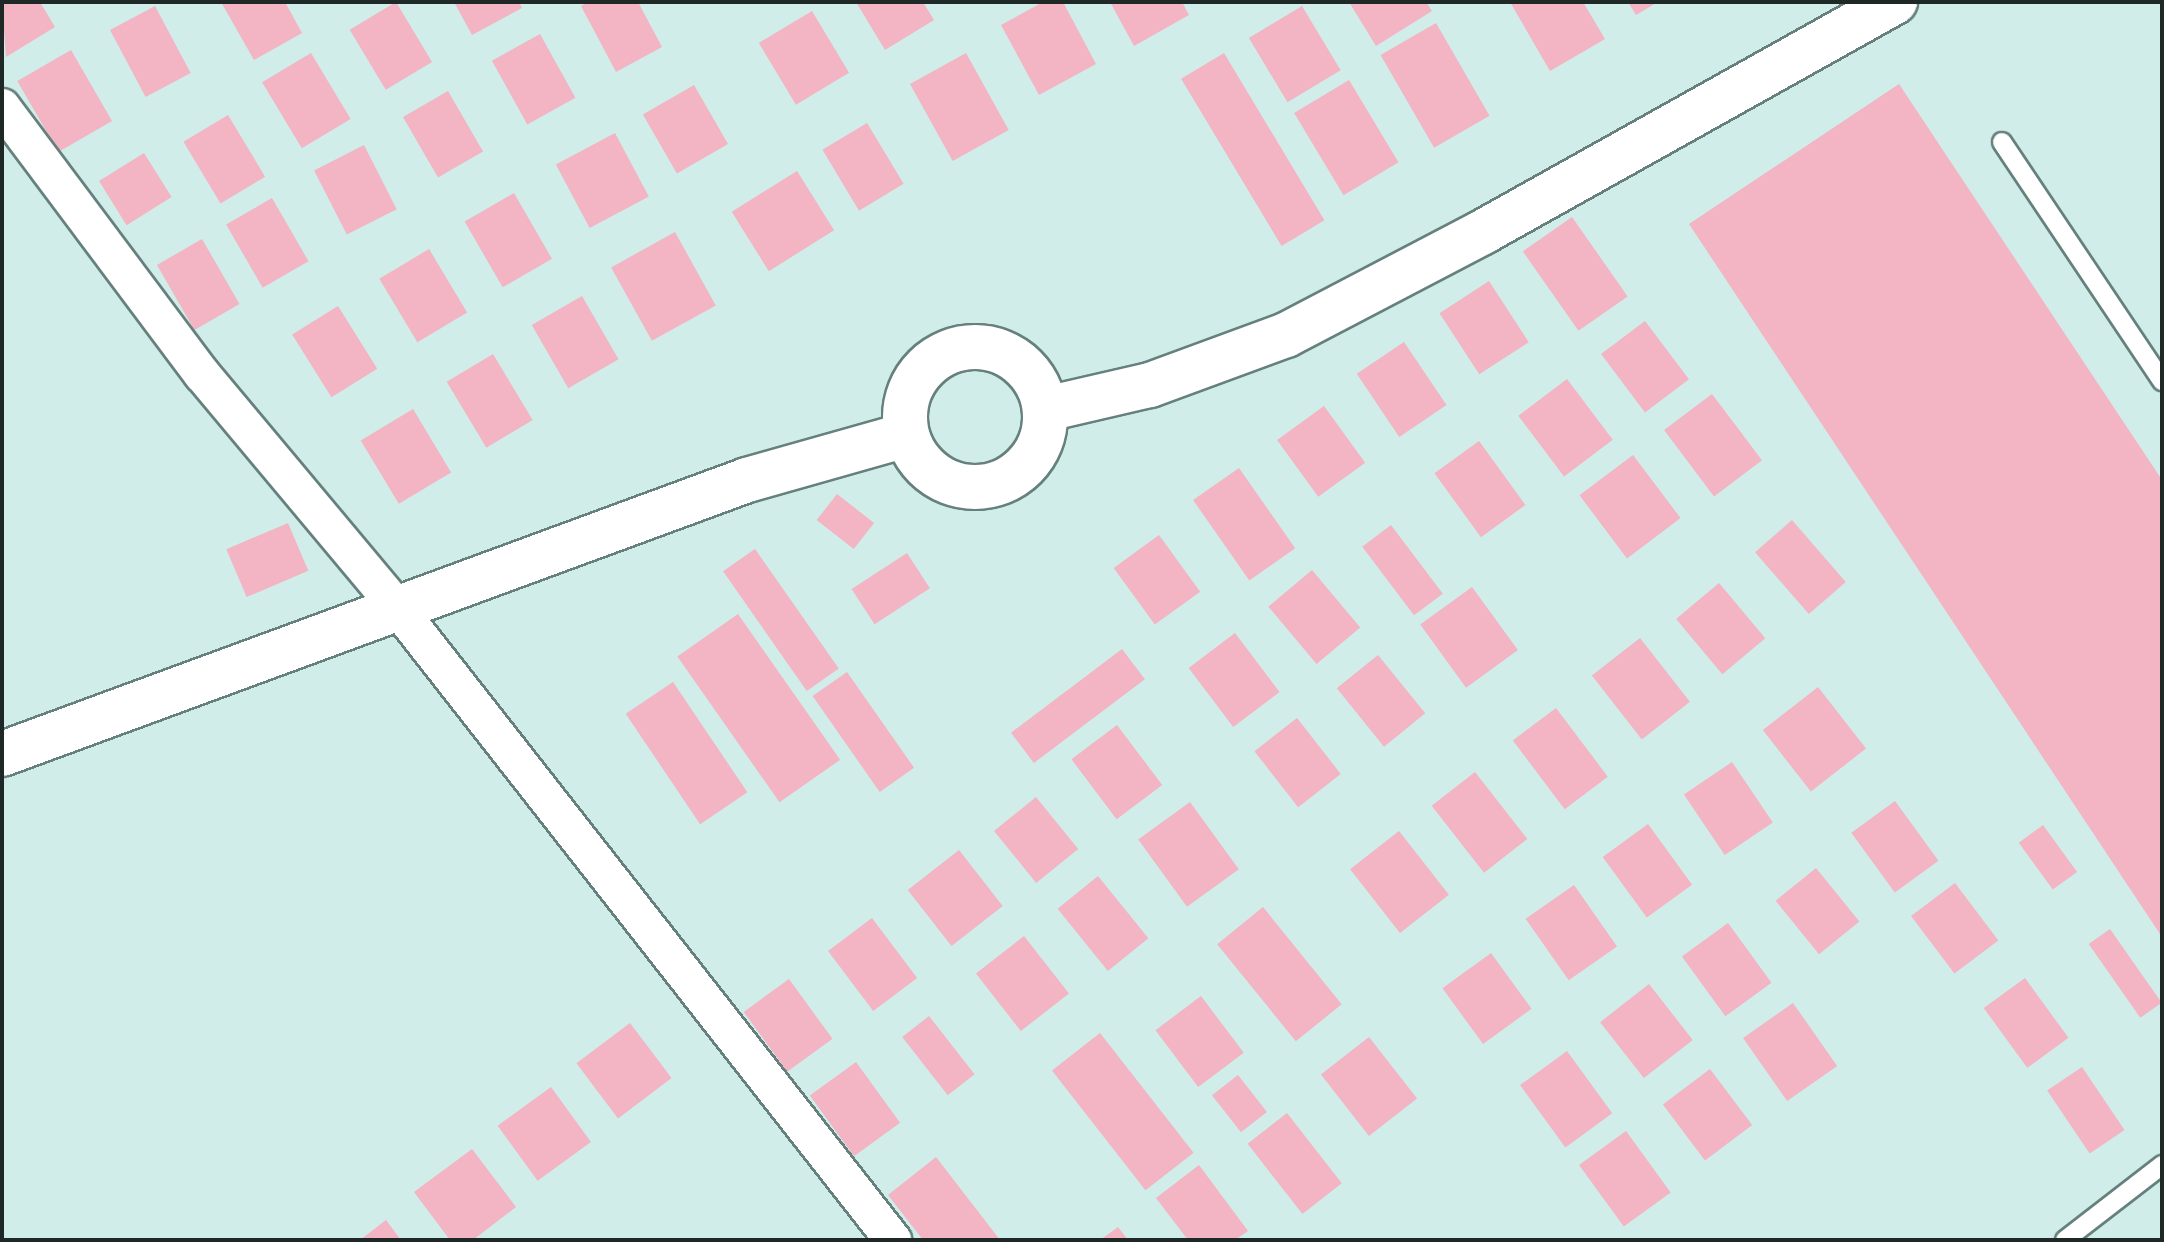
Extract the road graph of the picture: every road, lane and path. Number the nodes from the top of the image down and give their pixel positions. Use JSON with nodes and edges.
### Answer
{"nodes":[{"id":1,"x":1895,"y":2,"type":"edge"},
{"id":2,"x":2,"y":107,"type":"edge"},
{"id":3,"x":2002,"y":142,"type":"dead end"},
{"id":4,"x":2162,"y":381,"type":"edge"},
{"id":5,"x":1046,"y":409,"type":"junction"},
{"id":6,"x":906,"y":435,"type":"junction"},
{"id":7,"x":396,"y":606,"type":"junction"},
{"id":8,"x":2,"y":754,"type":"edge"},
{"id":9,"x":2162,"y":1165,"type":"edge"},
{"id":10,"x":893,"y":1240,"type":"edge"},
{"id":11,"x":2065,"y":1240,"type":"edge"}],
"edges":[{"from":1,"to":5,"type":"street"},
{"from":2,"to":7,"type":"street"},
{"from":3,"to":4,"type":"lane"},
{"from":5,"to":6,"type":"street"},
{"from":5,"to":6,"type":"street"},
{"from":6,"to":7,"type":"street"},
{"from":7,"to":8,"type":"street"},
{"from":7,"to":10,"type":"street"},
{"from":9,"to":11,"type":"lane"}]}
